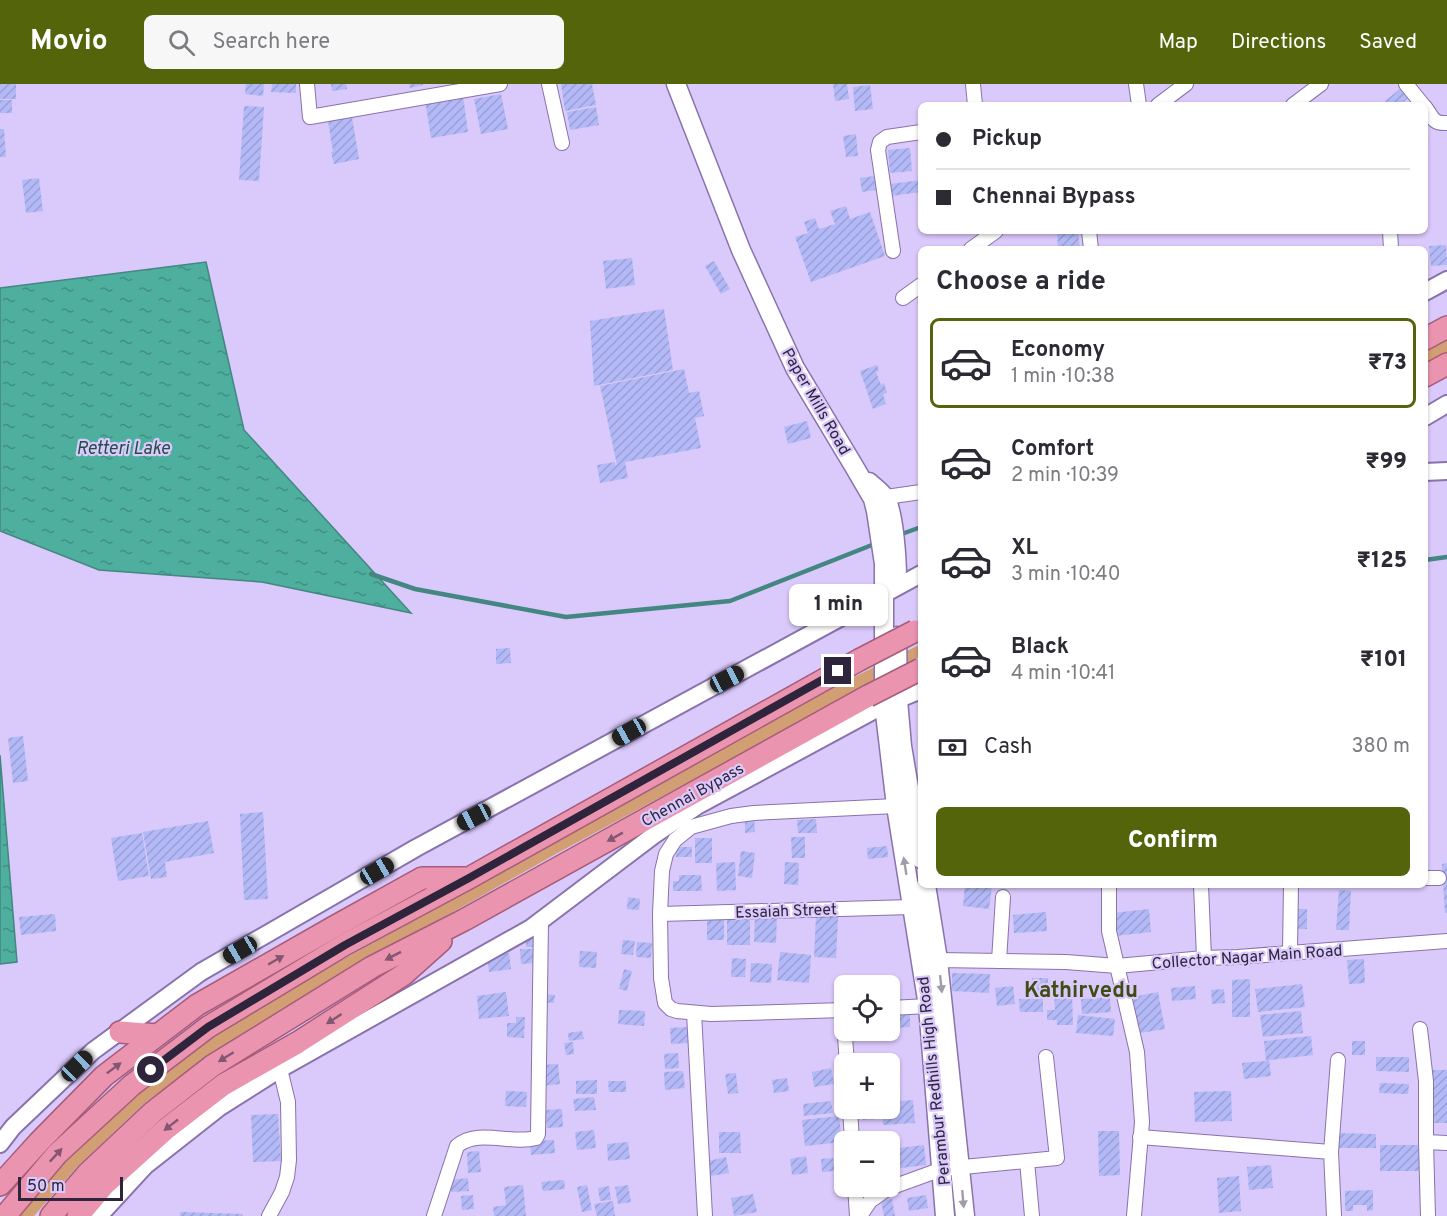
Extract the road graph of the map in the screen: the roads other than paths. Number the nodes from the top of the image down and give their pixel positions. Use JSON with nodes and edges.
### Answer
{"nodes":[{"id":1,"x":307,"y":84,"type":"edge"},
{"id":2,"x":500,"y":84,"type":"edge"},
{"id":3,"x":549,"y":84,"type":"edge"},
{"id":4,"x":676,"y":84,"type":"edge"},
{"id":5,"x":973,"y":84,"type":"edge"},
{"id":6,"x":1136,"y":84,"type":"edge"},
{"id":7,"x":1186,"y":84,"type":"edge"},
{"id":8,"x":1321,"y":84,"type":"edge"},
{"id":9,"x":1406,"y":84,"type":"edge"},
{"id":10,"x":975,"y":102,"type":"edge"},
{"id":11,"x":1139,"y":102,"type":"edge"},
{"id":12,"x":1162,"y":102,"type":"edge"},
{"id":13,"x":1297,"y":102,"type":"edge"},
{"id":14,"x":1419,"y":102,"type":"edge"},
{"id":15,"x":1428,"y":114,"type":"edge"},
{"id":16,"x":1447,"y":123,"type":"edge"},
{"id":17,"x":918,"y":132,"type":"edge"},
{"id":18,"x":562,"y":143,"type":"dead end"},
{"id":19,"x":989,"y":237,"type":"edge"},
{"id":20,"x":976,"y":246,"type":"edge"},
{"id":21,"x":893,"y":251,"type":"dead end"},
{"id":22,"x":1447,"y":280,"type":"edge"},
{"id":23,"x":918,"y":287,"type":"edge"},
{"id":24,"x":1428,"y":290,"type":"edge"},
{"id":25,"x":903,"y":298,"type":"dead end"},
{"id":26,"x":1447,"y":327,"type":"edge"},
{"id":27,"x":1428,"y":337,"type":"edge"},
{"id":28,"x":1447,"y":364,"type":"edge"},
{"id":29,"x":1428,"y":374,"type":"edge"},
{"id":30,"x":1447,"y":405,"type":"edge"},
{"id":31,"x":1428,"y":415,"type":"edge"},
{"id":32,"x":1447,"y":471,"type":"edge"},
{"id":33,"x":1428,"y":472,"type":"edge"},
{"id":34,"x":918,"y":493,"type":"edge"},
{"id":35,"x":881,"y":505,"type":"junction"},
{"id":36,"x":902,"y":584,"type":"edge"},
{"id":37,"x":918,"y":630,"type":"edge"},
{"id":38,"x":918,"y":671,"type":"edge"},
{"id":39,"x":918,"y":691,"type":"edge"},
{"id":40,"x":883,"y":700,"type":"junction"},
{"id":41,"x":896,"y":806,"type":"junction"},
{"id":42,"x":918,"y":841,"type":"edge"},
{"id":43,"x":469,"y":878,"type":"junction"},
{"id":44,"x":926,"y":888,"type":"edge"},
{"id":45,"x":1109,"y":888,"type":"edge"},
{"id":46,"x":1201,"y":888,"type":"edge"},
{"id":47,"x":1291,"y":888,"type":"edge"},
{"id":48,"x":1003,"y":897,"type":"dead end"},
{"id":49,"x":911,"y":907,"type":"junction"},
{"id":50,"x":660,"y":914,"type":"junction"},
{"id":51,"x":464,"y":921,"type":"junction"},
{"id":52,"x":541,"y":921,"type":"junction"},
{"id":53,"x":1447,"y":942,"type":"edge"},
{"id":54,"x":1290,"y":952,"type":"junction"},
{"id":55,"x":1204,"y":958,"type":"junction"},
{"id":56,"x":999,"y":961,"type":"junction"},
{"id":57,"x":930,"y":962,"type":"junction"},
{"id":58,"x":1118,"y":966,"type":"junction"},
{"id":59,"x":928,"y":1006,"type":"junction"},
{"id":60,"x":900,"y":1007,"type":"edge"},
{"id":61,"x":834,"y":1010,"type":"edge"},
{"id":62,"x":694,"y":1013,"type":"junction"},
{"id":63,"x":1420,"y":1029,"type":"dead end"},
{"id":64,"x":120,"y":1032,"type":"junction"},
{"id":65,"x":158,"y":1035,"type":"junction"},
{"id":66,"x":1046,"y":1057,"type":"dead end"},
{"id":67,"x":1338,"y":1060,"type":"dead end"},
{"id":68,"x":280,"y":1069,"type":"junction"},
{"id":69,"x":1140,"y":1137,"type":"junction"},
{"id":70,"x":1426,"y":1142,"type":"junction"},
{"id":71,"x":1447,"y":1143,"type":"edge"},
{"id":72,"x":0,"y":1144,"type":"edge"},
{"id":73,"x":1331,"y":1152,"type":"junction"},
{"id":74,"x":1027,"y":1161,"type":"junction"},
{"id":75,"x":951,"y":1168,"type":"junction"},
{"id":76,"x":0,"y":1185,"type":"edge"},
{"id":77,"x":856,"y":1197,"type":"edge"},
{"id":78,"x":5,"y":1216,"type":"edge"},
{"id":79,"x":51,"y":1216,"type":"edge"},
{"id":80,"x":78,"y":1216,"type":"edge"},
{"id":81,"x":99,"y":1216,"type":"edge"},
{"id":82,"x":269,"y":1216,"type":"edge"},
{"id":83,"x":434,"y":1216,"type":"edge"},
{"id":84,"x":705,"y":1216,"type":"edge"},
{"id":85,"x":858,"y":1216,"type":"edge"},
{"id":86,"x":945,"y":1216,"type":"edge"},
{"id":87,"x":964,"y":1216,"type":"edge"},
{"id":88,"x":1032,"y":1216,"type":"edge"},
{"id":89,"x":1134,"y":1216,"type":"edge"},
{"id":90,"x":1334,"y":1216,"type":"edge"},
{"id":91,"x":1428,"y":1216,"type":"edge"}],
"edges":[{"from":1,"to":2,"type":"street"},
{"from":3,"to":18,"type":"street"},
{"from":4,"to":35,"type":"main road","name":"Paper Mills Road"},
{"from":5,"to":10,"type":"street"},
{"from":6,"to":11,"type":"street"},
{"from":7,"to":12,"type":"street"},
{"from":8,"to":13,"type":"street"},
{"from":9,"to":14,"type":"street"},
{"from":15,"to":16,"type":"street"},
{"from":17,"to":21,"type":"street"},
{"from":19,"to":20,"type":"street"},
{"from":22,"to":24,"type":"street"},
{"from":23,"to":25,"type":"street"},
{"from":26,"to":27,"type":"highway"},
{"from":28,"to":29,"type":"highway"},
{"from":30,"to":31,"type":"street"},
{"from":32,"to":33,"type":"street"},
{"from":34,"to":35,"type":"street"},
{"from":35,"to":36,"type":"main road"},
{"from":36,"to":40,"type":"main road"},
{"from":36,"to":64,"type":"street"},
{"from":37,"to":43,"type":"highway","bridge":true},
{"from":38,"to":40,"type":"highway","name":"Chennai Bypass","bridge":true},
{"from":39,"to":40,"type":"street"},
{"from":40,"to":41,"type":"main road","name":"Perambur Redhills High Road"},
{"from":40,"to":42,"type":"main road"},
{"from":40,"to":51,"type":"highway","name":"Chennai Bypass","one_way":true},
{"from":40,"to":52,"type":"street"},
{"from":49,"to":41,"type":"main road","name":"Perambur Redhills High Road","one_way":true},
{"from":41,"to":50,"type":"street"},
{"from":65,"to":43,"type":"highway","one_way":true},
{"from":78,"to":43,"type":"highway","one_way":true},
{"from":44,"to":57,"type":"main road","name":"Perambur Redhills High Road"},
{"from":45,"to":58,"type":"street"},
{"from":46,"to":55,"type":"street"},
{"from":47,"to":54,"type":"street"},
{"from":48,"to":56,"type":"street"},
{"from":49,"to":50,"type":"street","name":"Essaiah Street"},
{"from":49,"to":57,"type":"main road","name":"Perambur Redhills High Road"},
{"from":50,"to":62,"type":"street"},
{"from":51,"to":79,"type":"highway","one_way":true},
{"from":51,"to":80,"type":"highway","one_way":true},
{"from":52,"to":68,"type":"street"},
{"from":52,"to":83,"type":"street"},
{"from":53,"to":54,"type":"street","name":"Collector Nagar Main Road"},
{"from":54,"to":55,"type":"street","name":"Collector Nagar Main Road"},
{"from":55,"to":58,"type":"street","name":"Collector Nagar Main Road"},
{"from":56,"to":57,"type":"street","name":"Collector Nagar Main Road"},
{"from":56,"to":58,"type":"street","name":"Collector Nagar Main Road"},
{"from":57,"to":59,"type":"main road","name":"Perambur Redhills High Road"},
{"from":57,"to":75,"type":"main road","name":"Perambur Redhills High Road","one_way":true},
{"from":58,"to":69,"type":"street"},
{"from":59,"to":60,"type":"street"},
{"from":59,"to":75,"type":"main road","name":"Perambur Redhills High Road"},
{"from":61,"to":62,"type":"street"},
{"from":62,"to":84,"type":"street"},
{"from":63,"to":70,"type":"street"},
{"from":64,"to":65,"type":"highway"},
{"from":64,"to":72,"type":"street"},
{"from":76,"to":65,"type":"highway","one_way":true},
{"from":66,"to":74,"type":"street"},
{"from":67,"to":73,"type":"street"},
{"from":68,"to":81,"type":"street"},
{"from":68,"to":82,"type":"street"},
{"from":69,"to":73,"type":"street"},
{"from":69,"to":89,"type":"street"},
{"from":70,"to":71,"type":"street"},
{"from":70,"to":91,"type":"street"},
{"from":73,"to":90,"type":"street"},
{"from":74,"to":75,"type":"street"},
{"from":74,"to":88,"type":"street"},
{"from":75,"to":85,"type":"street"},
{"from":75,"to":86,"type":"main road","name":"Perambur Redhills High Road"},
{"from":75,"to":87,"type":"main road","name":"Perambur Redhills High Road","one_way":true},
{"from":77,"to":85,"type":"street"}]}
